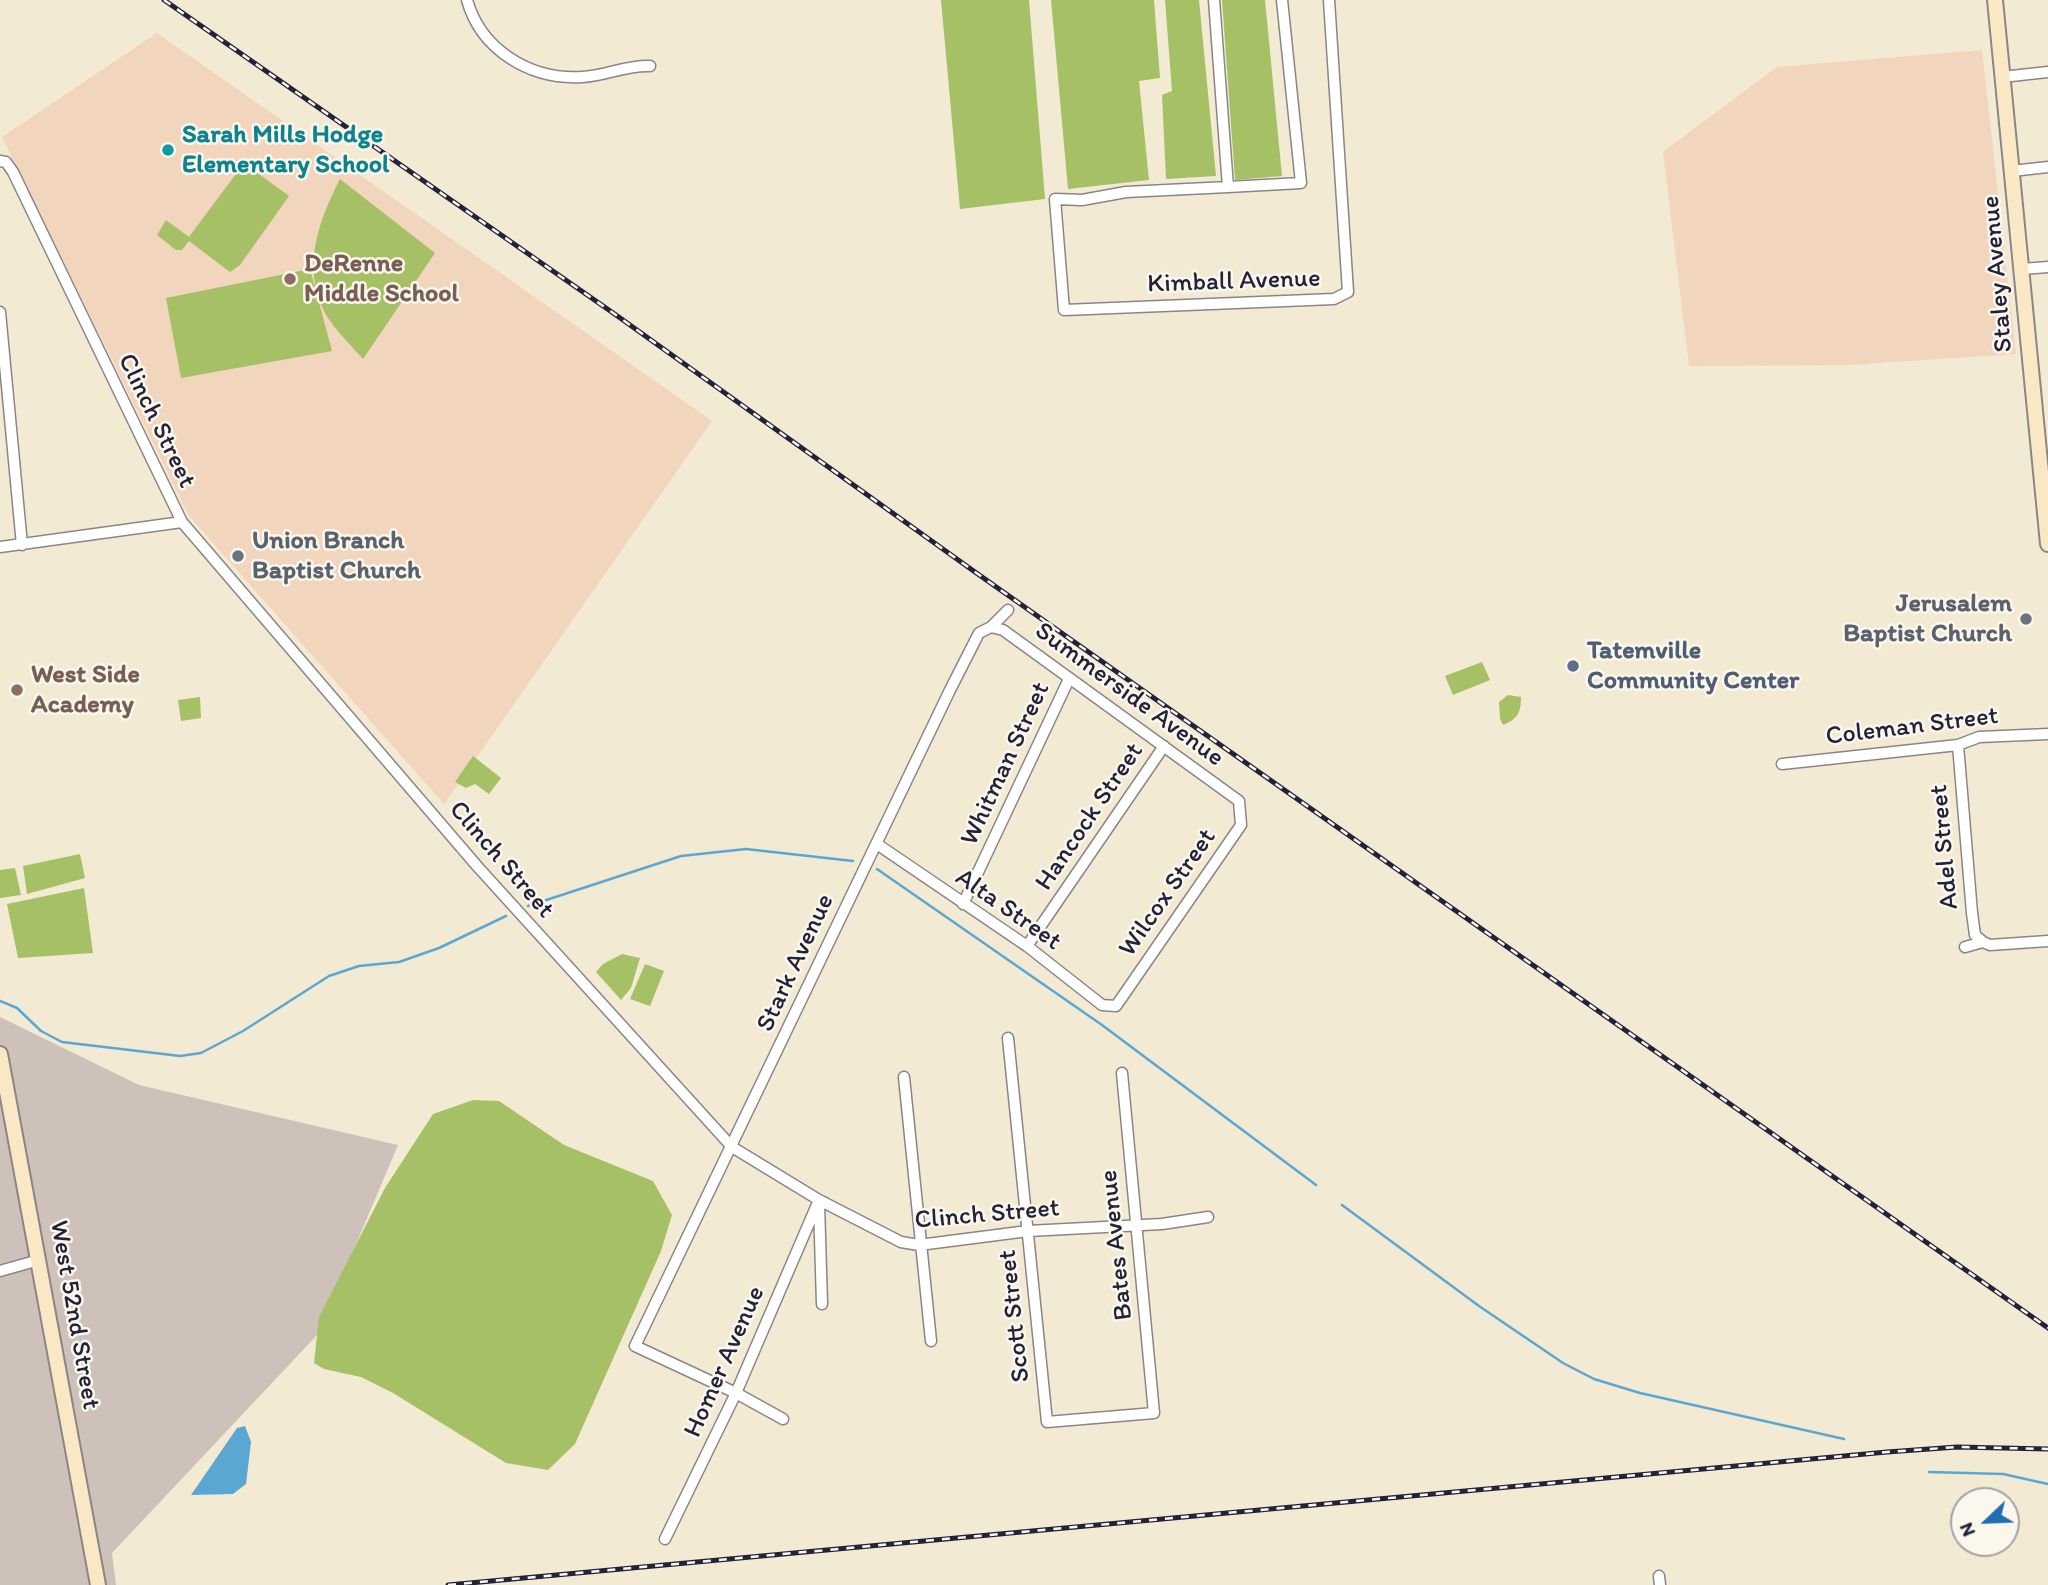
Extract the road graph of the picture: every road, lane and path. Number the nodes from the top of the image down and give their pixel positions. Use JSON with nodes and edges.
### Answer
{"nodes":[{"id":1,"x":467,"y":0,"type":"edge"},
{"id":2,"x":1214,"y":0,"type":"edge"},
{"id":3,"x":1282,"y":0,"type":"edge"},
{"id":4,"x":1329,"y":0,"type":"edge"},
{"id":5,"x":1994,"y":0,"type":"edge"},
{"id":6,"x":650,"y":66,"type":"dead end"},
{"id":7,"x":2048,"y":72,"type":"edge"},
{"id":8,"x":2002,"y":77,"type":"junction"},
{"id":9,"x":0,"y":161,"type":"edge"},
{"id":10,"x":2048,"y":167,"type":"edge"},
{"id":11,"x":2012,"y":171,"type":"junction"},
{"id":12,"x":1228,"y":187,"type":"junction"},
{"id":13,"x":2048,"y":267,"type":"edge"},
{"id":14,"x":2022,"y":269,"type":"junction"},
{"id":15,"x":0,"y":312,"type":"edge"},
{"id":16,"x":3,"y":355,"type":"edge"},
{"id":17,"x":2042,"y":415,"type":"edge"},
{"id":18,"x":182,"y":522,"type":"junction"},
{"id":19,"x":2048,"y":544,"type":"edge"},
{"id":20,"x":22,"y":545,"type":"junction"},
{"id":21,"x":0,"y":547,"type":"edge"},
{"id":22,"x":1009,"y":610,"type":"dead end"},
{"id":23,"x":991,"y":627,"type":"junction"},
{"id":24,"x":1069,"y":680,"type":"junction"},
{"id":25,"x":2048,"y":734,"type":"edge"},
{"id":26,"x":1164,"y":746,"type":"junction"},
{"id":27,"x":1958,"y":746,"type":"junction"},
{"id":28,"x":1782,"y":764,"type":"dead end"},
{"id":29,"x":1240,"y":801,"type":"joint"},
{"id":30,"x":877,"y":844,"type":"junction"},
{"id":31,"x":963,"y":904,"type":"junction"},
{"id":32,"x":2048,"y":941,"type":"edge"},
{"id":33,"x":1983,"y":942,"type":"junction"},
{"id":34,"x":1027,"y":946,"type":"junction"},
{"id":35,"x":1965,"y":947,"type":"dead end"},
{"id":36,"x":1116,"y":1006,"type":"joint"},
{"id":37,"x":1008,"y":1038,"type":"dead end"},
{"id":38,"x":0,"y":1057,"type":"edge"},
{"id":39,"x":1122,"y":1073,"type":"dead end"},
{"id":40,"x":904,"y":1077,"type":"dead end"},
{"id":41,"x":732,"y":1147,"type":"junction"},
{"id":42,"x":819,"y":1200,"type":"junction"},
{"id":43,"x":1208,"y":1217,"type":"dead end"},
{"id":44,"x":1137,"y":1225,"type":"junction"},
{"id":45,"x":1028,"y":1231,"type":"junction"},
{"id":46,"x":919,"y":1245,"type":"junction"},
{"id":47,"x":39,"y":1260,"type":"junction"},
{"id":48,"x":0,"y":1271,"type":"edge"},
{"id":49,"x":822,"y":1304,"type":"dead end"},
{"id":50,"x":931,"y":1341,"type":"dead end"},
{"id":51,"x":736,"y":1393,"type":"junction"},
{"id":52,"x":783,"y":1419,"type":"dead end"},
{"id":53,"x":1047,"y":1422,"type":"joint"},
{"id":54,"x":665,"y":1539,"type":"dead end"},
{"id":55,"x":98,"y":1585,"type":"edge"}],
"edges":[{"from":1,"to":6,"type":"street"},
{"from":2,"to":12,"type":"street"},
{"from":3,"to":12,"type":"street"},
{"from":4,"to":12,"type":"street","name":"Kimball Avenue"},
{"from":5,"to":8,"type":"street","name":"Staley Avenue"},
{"from":7,"to":8,"type":"street"},
{"from":8,"to":11,"type":"street","name":"Staley Avenue"},
{"from":9,"to":18,"type":"street","name":"Clinch Street"},
{"from":10,"to":11,"type":"street"},
{"from":11,"to":14,"type":"street","name":"Staley Avenue"},
{"from":13,"to":14,"type":"street"},
{"from":14,"to":17,"type":"street","name":"Staley Avenue"},
{"from":15,"to":16,"type":"street"},
{"from":16,"to":20,"type":"street"},
{"from":17,"to":19,"type":"street","name":"Staley Avenue"},
{"from":18,"to":20,"type":"street"},
{"from":18,"to":41,"type":"street","name":"Clinch Street"},
{"from":20,"to":21,"type":"street"},
{"from":22,"to":23,"type":"street","name":"Stark Avenue"},
{"from":23,"to":24,"type":"street","name":"Summerside Avenue"},
{"from":23,"to":30,"type":"street","name":"Stark Avenue"},
{"from":24,"to":26,"type":"street","name":"Summerside Avenue"},
{"from":24,"to":31,"type":"street","name":"Whitman Street"},
{"from":25,"to":27,"type":"street","name":"Coleman Street"},
{"from":26,"to":29,"type":"street","name":"Summerside Avenue"},
{"from":26,"to":34,"type":"street","name":"Hancock Street"},
{"from":27,"to":28,"type":"street","name":"Coleman Street"},
{"from":27,"to":33,"type":"street","name":"Adel Street"},
{"from":29,"to":36,"type":"street","name":"Wilcox Street"},
{"from":30,"to":31,"type":"street","name":"Alta Street"},
{"from":30,"to":41,"type":"street","name":"Stark Avenue"},
{"from":31,"to":34,"type":"street","name":"Alta Street"},
{"from":32,"to":33,"type":"street"},
{"from":33,"to":35,"type":"street"},
{"from":34,"to":36,"type":"street","name":"Alta Street"},
{"from":37,"to":45,"type":"street","name":"Scott Street"},
{"from":38,"to":47,"type":"street","name":"West 52nd Street"},
{"from":39,"to":44,"type":"street","name":"Bates Avenue"},
{"from":40,"to":46,"type":"street"},
{"from":41,"to":42,"type":"street","name":"Clinch Street"},
{"from":41,"to":51,"type":"street","name":"Stark Avenue"},
{"from":42,"to":46,"type":"street","name":"Clinch Street"},
{"from":42,"to":49,"type":"street"},
{"from":42,"to":51,"type":"street","name":"Homer Avenue"},
{"from":43,"to":44,"type":"street","name":"Clinch Street"},
{"from":44,"to":45,"type":"street","name":"Clinch Street"},
{"from":44,"to":53,"type":"street","name":"Bates Avenue"},
{"from":45,"to":46,"type":"street","name":"Clinch Street"},
{"from":45,"to":53,"type":"street","name":"Scott Street"},
{"from":46,"to":50,"type":"street"},
{"from":47,"to":48,"type":"street"},
{"from":47,"to":55,"type":"street","name":"West 52nd Street"},
{"from":51,"to":52,"type":"street"},
{"from":51,"to":54,"type":"street","name":"Homer Avenue"}]}
